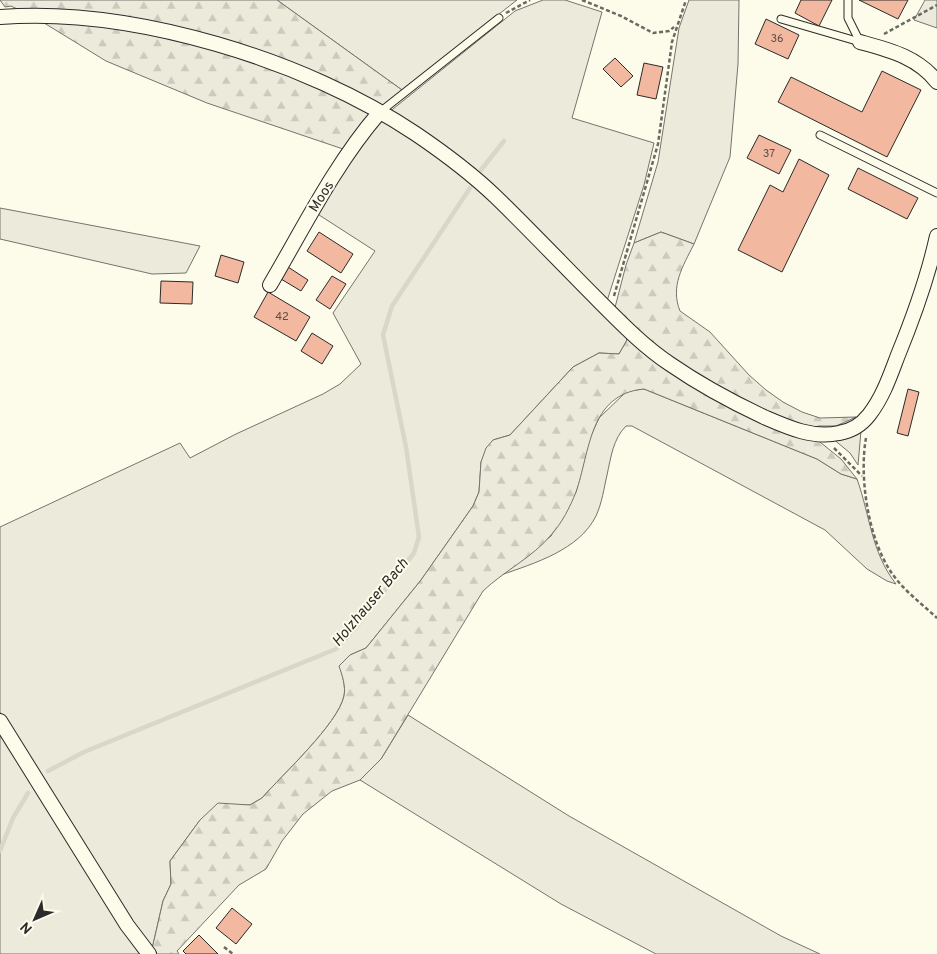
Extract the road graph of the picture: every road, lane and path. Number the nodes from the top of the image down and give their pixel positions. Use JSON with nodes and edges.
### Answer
{"nodes":[{"id":1,"x":530,"y":0,"type":"edge"},
{"id":2,"x":582,"y":0,"type":"edge"},
{"id":3,"x":686,"y":0,"type":"edge"},
{"id":4,"x":848,"y":0,"type":"edge"},
{"id":5,"x":937,"y":5,"type":"edge"},
{"id":6,"x":0,"y":17,"type":"edge"},
{"id":7,"x":499,"y":18,"type":"joint"},
{"id":8,"x":781,"y":19,"type":"dead end"},
{"id":9,"x":676,"y":26,"type":"junction"},
{"id":10,"x":866,"y":44,"type":"junction"},
{"id":11,"x":937,"y":82,"type":"edge"},
{"id":12,"x":380,"y":113,"type":"junction"},
{"id":13,"x":820,"y":135,"type":"dead end"},
{"id":14,"x":937,"y":193,"type":"edge"},
{"id":15,"x":937,"y":236,"type":"edge"},
{"id":16,"x":270,"y":285,"type":"dead end"},
{"id":17,"x":610,"y":312,"type":"junction"},
{"id":18,"x":870,"y":414,"type":"junction"},
{"id":19,"x":815,"y":434,"type":"junction"},
{"id":20,"x":863,"y":477,"type":"junction"},
{"id":21,"x":937,"y":618,"type":"edge"},
{"id":22,"x":0,"y":721,"type":"edge"},
{"id":23,"x":224,"y":947,"type":"dead end"},
{"id":24,"x":149,"y":954,"type":"edge"},
{"id":25,"x":233,"y":954,"type":"edge"}],
"edges":[{"from":1,"to":7,"type":"path"},
{"from":2,"to":9,"type":"path"},
{"from":3,"to":9,"type":"path"},
{"from":4,"to":10,"type":"lane"},
{"from":5,"to":10,"type":"path"},
{"from":6,"to":12,"type":"street"},
{"from":7,"to":12,"type":"lane"},
{"from":8,"to":10,"type":"lane"},
{"from":9,"to":17,"type":"path"},
{"from":10,"to":11,"type":"street"},
{"from":12,"to":16,"type":"street","name":"Moos"},
{"from":12,"to":17,"type":"street"},
{"from":13,"to":14,"type":"lane"},
{"from":15,"to":18,"type":"street"},
{"from":17,"to":19,"type":"street"},
{"from":18,"to":19,"type":"street"},
{"from":18,"to":20,"type":"path"},
{"from":19,"to":20,"type":"path"},
{"from":20,"to":21,"type":"path"},
{"from":22,"to":24,"type":"street"},
{"from":23,"to":25,"type":"path"}]}
